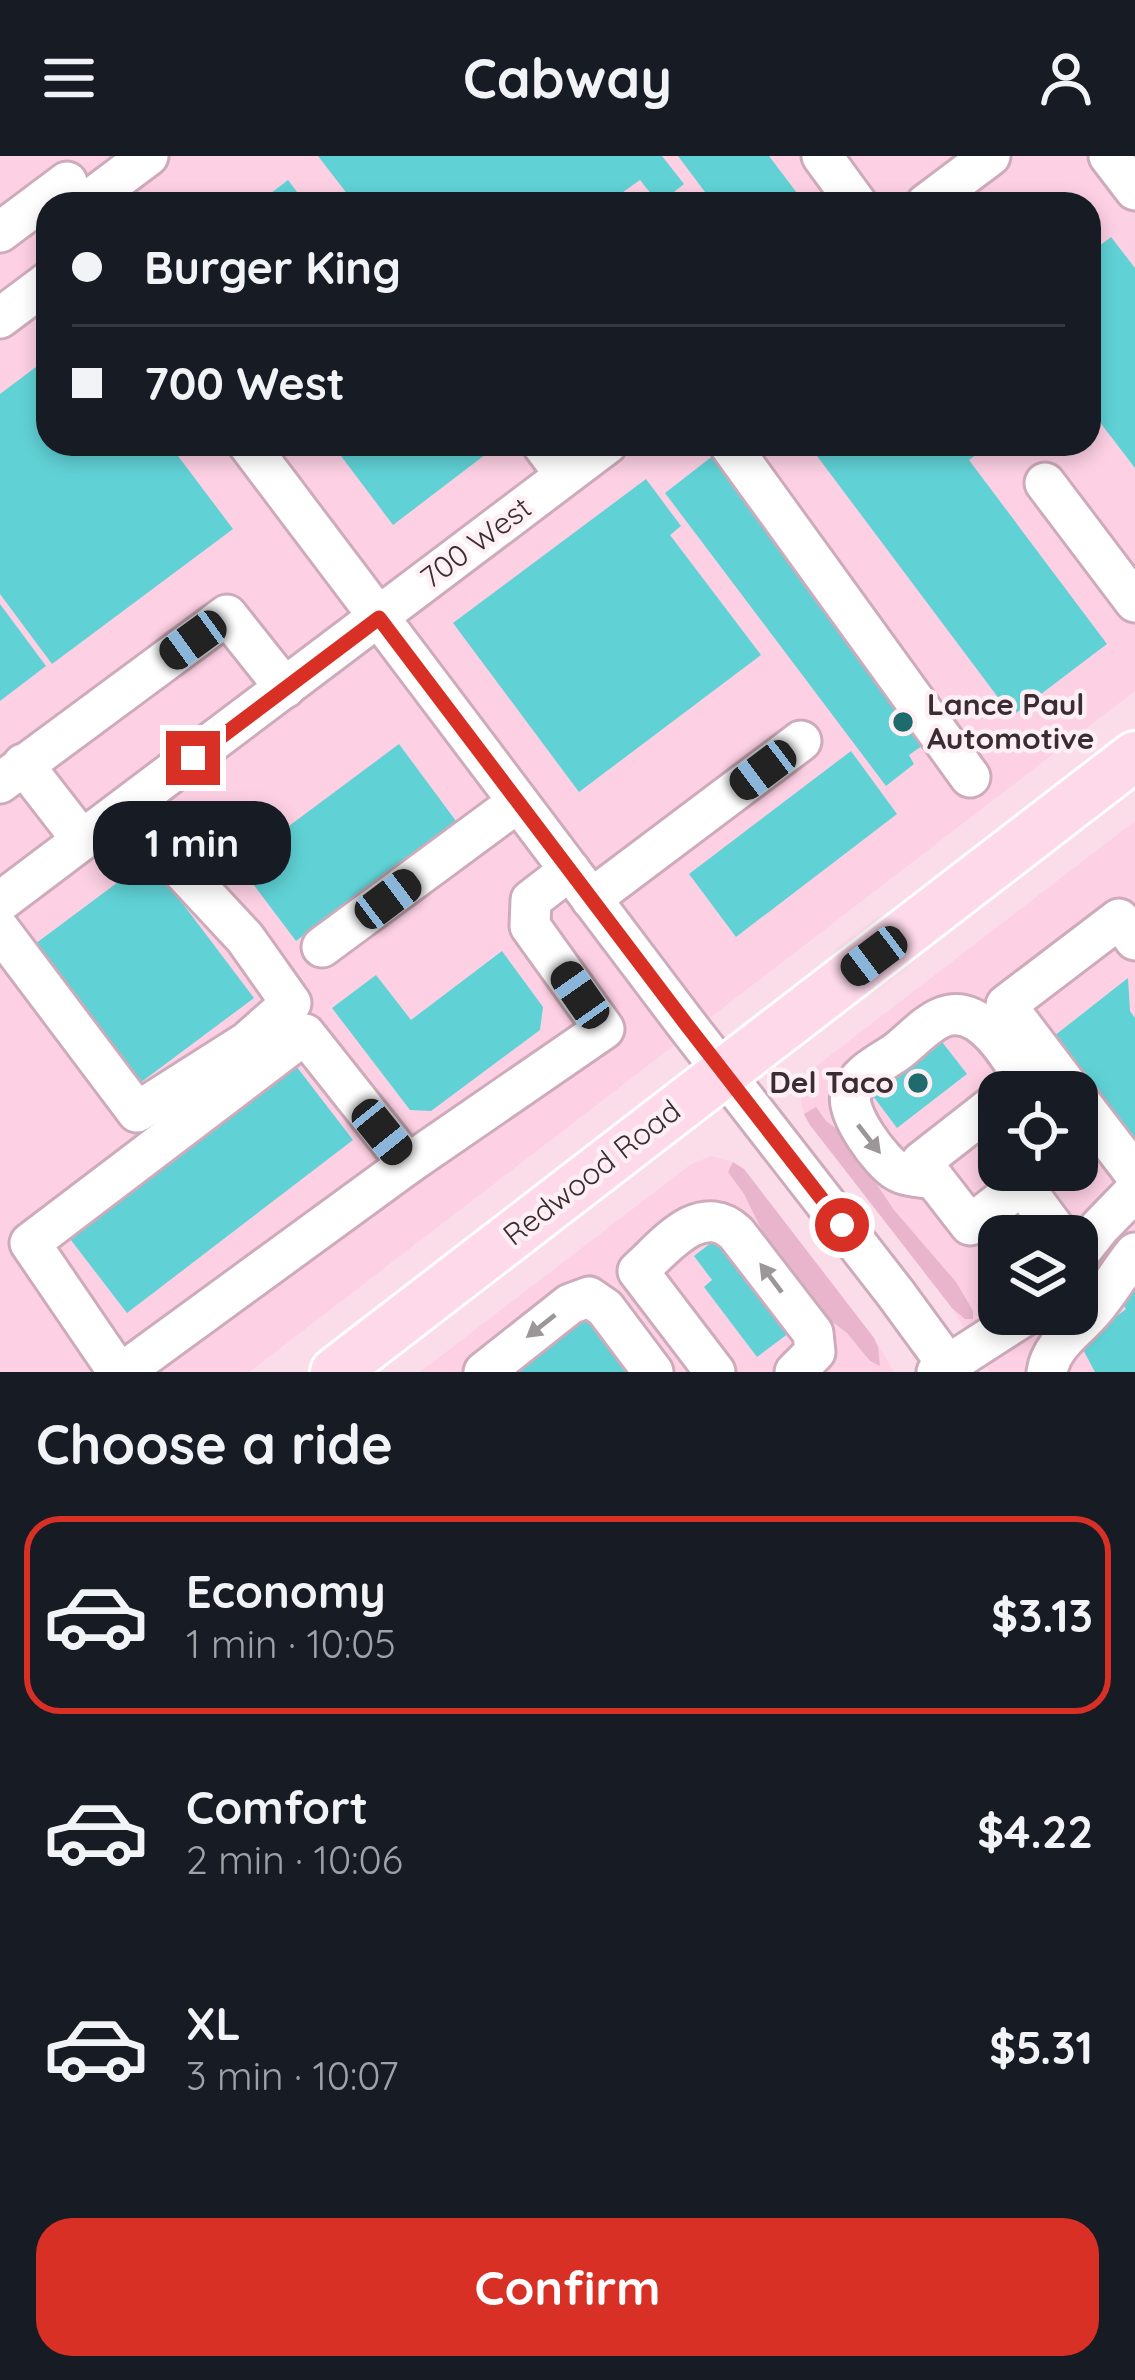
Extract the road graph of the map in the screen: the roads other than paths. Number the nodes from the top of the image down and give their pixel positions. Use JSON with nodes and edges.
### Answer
{"nodes":[{"id":1,"x":148,"y":156,"type":"edge"},
{"id":2,"x":822,"y":156,"type":"edge"},
{"id":3,"x":990,"y":156,"type":"edge"},
{"id":4,"x":1109,"y":156,"type":"edge"},
{"id":5,"x":70,"y":187,"type":"edge"},
{"id":6,"x":1135,"y":190,"type":"edge"},
{"id":7,"x":848,"y":192,"type":"edge"},
{"id":8,"x":942,"y":192,"type":"edge"},
{"id":9,"x":36,"y":209,"type":"edge"},
{"id":10,"x":0,"y":232,"type":"edge"},
{"id":11,"x":36,"y":291,"type":"edge"},
{"id":12,"x":0,"y":318,"type":"edge"},
{"id":13,"x":257,"y":456,"type":"edge"},
{"id":14,"x":738,"y":456,"type":"edge"},
{"id":15,"x":554,"y":460,"type":"edge"},
{"id":16,"x":1045,"y":483,"type":"dead end"},
{"id":17,"x":1135,"y":602,"type":"edge"},
{"id":18,"x":379,"y":618,"type":"junction"},
{"id":19,"x":285,"y":688,"type":"junction"},
{"id":20,"x":801,"y":741,"type":"dead end"},
{"id":21,"x":1135,"y":756,"type":"edge"},
{"id":22,"x":11,"y":774,"type":"edge"},
{"id":23,"x":970,"y":777,"type":"dead end"},
{"id":24,"x":518,"y":802,"type":"junction"},
{"id":25,"x":130,"y":804,"type":"junction"},
{"id":26,"x":82,"y":840,"type":"junction"},
{"id":27,"x":581,"y":885,"type":"junction"},
{"id":28,"x":0,"y":902,"type":"edge"},
{"id":29,"x":1129,"y":922,"type":"edge"},
{"id":30,"x":0,"y":930,"type":"edge"},
{"id":31,"x":322,"y":947,"type":"dead end"},
{"id":32,"x":1006,"y":1005,"type":"junction"},
{"id":33,"x":968,"y":1017,"type":"junction"},
{"id":34,"x":1007,"y":1071,"type":"edge"},
{"id":35,"x":1051,"y":1071,"type":"edge"},
{"id":36,"x":722,"y":1072,"type":"junction"},
{"id":37,"x":978,"y":1120,"type":"edge"},
{"id":38,"x":1098,"y":1133,"type":"edge"},
{"id":39,"x":408,"y":1164,"type":"junction"},
{"id":40,"x":1135,"y":1174,"type":"edge"},
{"id":41,"x":934,"y":1179,"type":"junction"},
{"id":42,"x":1013,"y":1191,"type":"edge"},
{"id":43,"x":1135,"y":1192,"type":"edge"},
{"id":44,"x":1098,"y":1230,"type":"edge"},
{"id":45,"x":1135,"y":1253,"type":"edge"},
{"id":46,"x":813,"y":1333,"type":"junction"},
{"id":47,"x":997,"y":1335,"type":"edge"},
{"id":48,"x":946,"y":1370,"type":"edge"},
{"id":49,"x":1047,"y":1371,"type":"edge"},
{"id":50,"x":120,"y":1372,"type":"edge"},
{"id":51,"x":335,"y":1372,"type":"edge"},
{"id":52,"x":484,"y":1372,"type":"edge"},
{"id":53,"x":653,"y":1372,"type":"edge"},
{"id":54,"x":715,"y":1372,"type":"edge"},
{"id":55,"x":796,"y":1372,"type":"edge"},
{"id":56,"x":828,"y":1372,"type":"edge"}],
"edges":[{"from":1,"to":5,"type":"street"},
{"from":2,"to":7,"type":"street"},
{"from":3,"to":8,"type":"street"},
{"from":4,"to":6,"type":"street"},
{"from":9,"to":10,"type":"street"},
{"from":11,"to":12,"type":"street"},
{"from":13,"to":18,"type":"street"},
{"from":14,"to":23,"type":"street"},
{"from":15,"to":18,"type":"street","name":"700 West"},
{"from":16,"to":17,"type":"street"},
{"from":18,"to":19,"type":"street","name":"700 West"},
{"from":18,"to":24,"type":"street"},
{"from":19,"to":22,"type":"street"},
{"from":19,"to":25,"type":"street","name":"700 West"},
{"from":20,"to":27,"type":"street"},
{"from":21,"to":36,"type":"main road","name":"Redwood Road"},
{"from":22,"to":26,"type":"street"},
{"from":24,"to":27,"type":"street"},
{"from":24,"to":31,"type":"street"},
{"from":25,"to":26,"type":"street","name":"700 West"},
{"from":25,"to":30,"type":"street"},
{"from":26,"to":28,"type":"street","name":"700 West"},
{"from":27,"to":36,"type":"street"},
{"from":27,"to":39,"type":"street"},
{"from":29,"to":32,"type":"street"},
{"from":32,"to":33,"type":"street"},
{"from":32,"to":35,"type":"street"},
{"from":33,"to":34,"type":"street"},
{"from":33,"to":41,"type":"street","one_way":true},
{"from":36,"to":48,"type":"street"},
{"from":36,"to":51,"type":"main road","name":"Redwood Road"},
{"from":37,"to":41,"type":"street"},
{"from":38,"to":40,"type":"street"},
{"from":39,"to":50,"type":"street"},
{"from":39,"to":50,"type":"street"},
{"from":41,"to":42,"type":"street"},
{"from":43,"to":44,"type":"street"},
{"from":45,"to":49,"type":"street"},
{"from":46,"to":54,"type":"street","one_way":true},
{"from":46,"to":55,"type":"street"},
{"from":46,"to":56,"type":"street"},
{"from":47,"to":48,"type":"street"},
{"from":53,"to":52,"type":"street","one_way":true}]}
